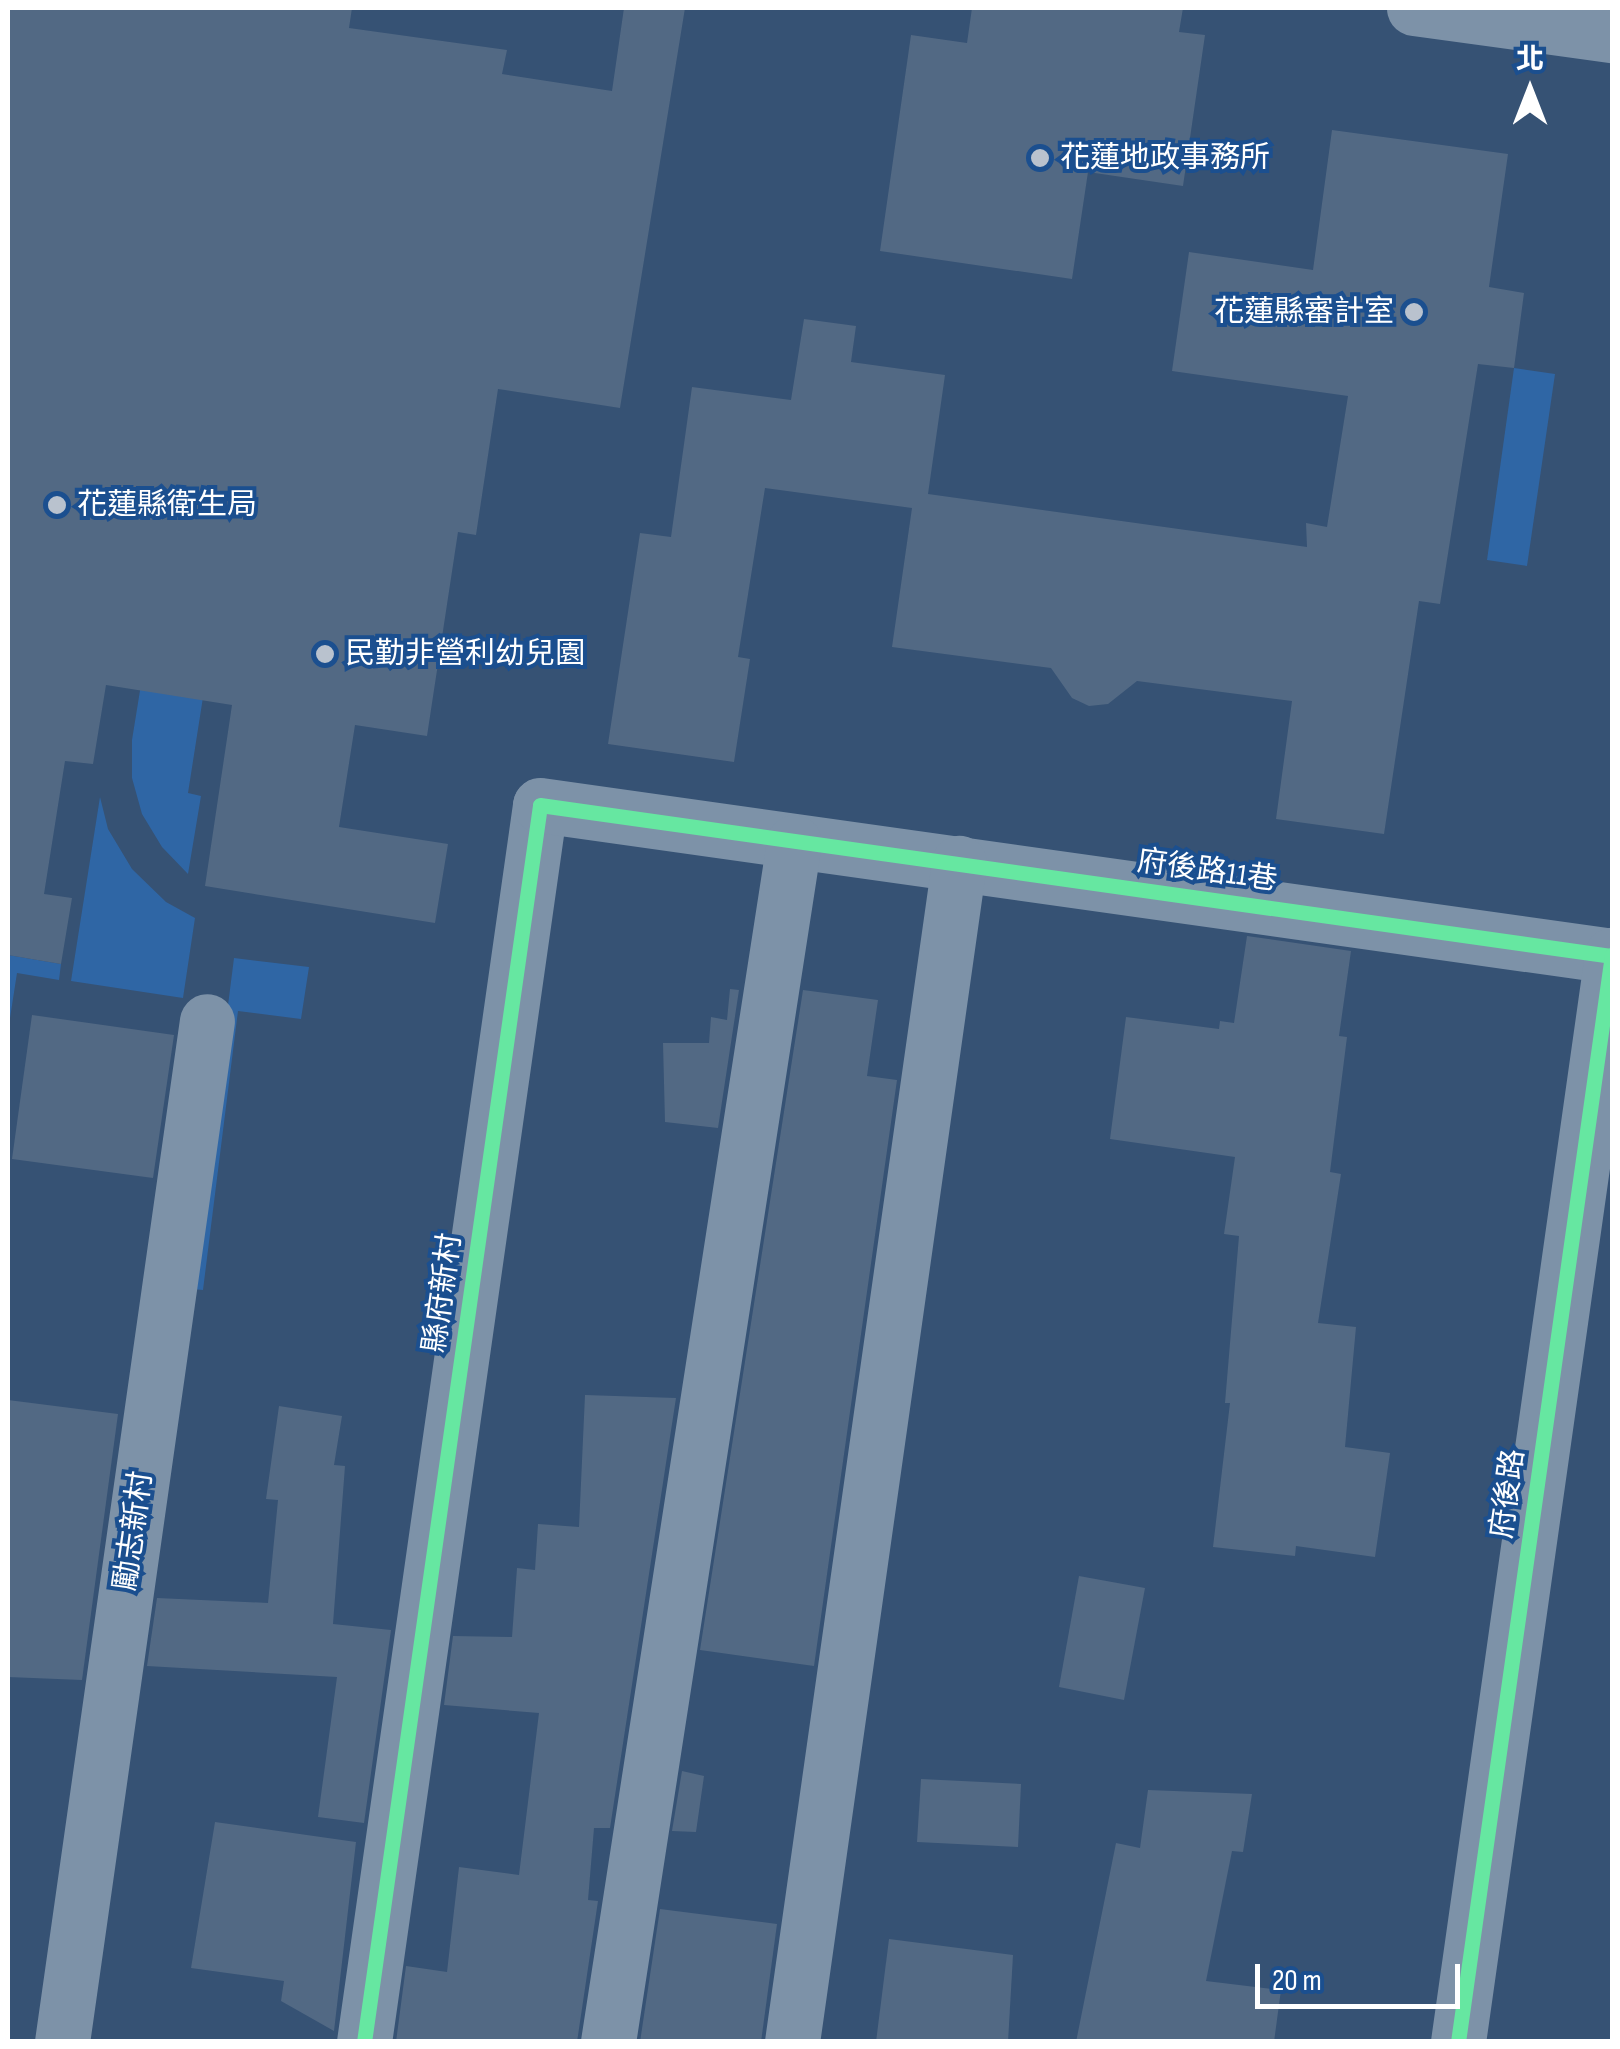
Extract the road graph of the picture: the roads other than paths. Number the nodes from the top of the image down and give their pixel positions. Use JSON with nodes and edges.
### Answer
{"nodes":[{"id":1,"x":1414,"y":8,"type":"edge"},
{"id":2,"x":1612,"y":36,"type":"edge"},
{"id":3,"x":794,"y":842,"type":"junction"},
{"id":4,"x":960,"y":864,"type":"junction"},
{"id":5,"x":1612,"y":955,"type":"edge"},
{"id":6,"x":207,"y":1021,"type":"dead end"},
{"id":7,"x":62,"y":2042,"type":"edge"},
{"id":8,"x":364,"y":2042,"type":"edge"},
{"id":9,"x":608,"y":2042,"type":"edge"},
{"id":10,"x":792,"y":2042,"type":"edge"},
{"id":11,"x":1458,"y":2042,"type":"edge"}],
"edges":[{"from":1,"to":2,"type":"street"},
{"from":3,"to":4,"type":"street","name":"府後路11巷"},
{"from":3,"to":8,"type":"street","name":"縣府新村"},
{"from":3,"to":9,"type":"street"},
{"from":4,"to":5,"type":"street","name":"府後路11巷"},
{"from":4,"to":10,"type":"street"},
{"from":5,"to":11,"type":"street","name":"府後路"},
{"from":6,"to":7,"type":"street","name":"勵志新村"}]}
